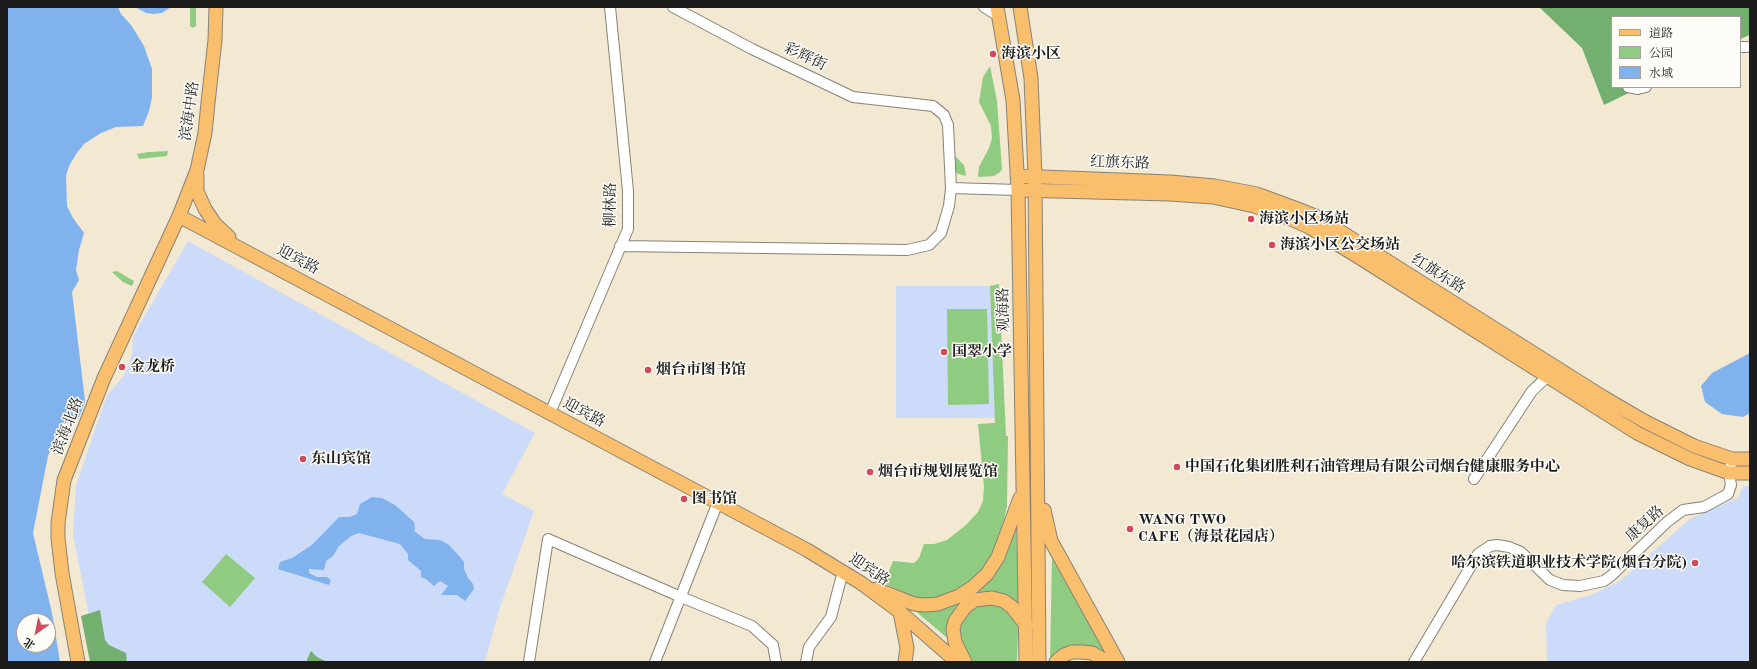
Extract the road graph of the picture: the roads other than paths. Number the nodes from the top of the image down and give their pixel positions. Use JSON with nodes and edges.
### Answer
{"nodes":[{"id":1,"x":216,"y":7,"type":"edge"},
{"id":2,"x":610,"y":7,"type":"edge"},
{"id":3,"x":673,"y":7,"type":"edge"},
{"id":4,"x":984,"y":7,"type":"edge"},
{"id":5,"x":1020,"y":7,"type":"edge"},
{"id":6,"x":999,"y":12,"type":"edge"},
{"id":7,"x":196,"y":170,"type":"junction"},
{"id":8,"x":1017,"y":176,"type":"junction"},
{"id":9,"x":1036,"y":176,"type":"junction"},
{"id":10,"x":951,"y":188,"type":"junction"},
{"id":11,"x":1018,"y":190,"type":"junction"},
{"id":12,"x":1035,"y":190,"type":"junction"},
{"id":13,"x":179,"y":216,"type":"junction"},
{"id":14,"x":620,"y":246,"type":"junction"},
{"id":15,"x":240,"y":248,"type":"junction"},
{"id":16,"x":1551,"y":372,"type":"junction"},
{"id":17,"x":550,"y":413,"type":"junction"},
{"id":18,"x":1732,"y":459,"type":"junction"},
{"id":19,"x":1750,"y":459,"type":"edge"},
{"id":20,"x":1729,"y":473,"type":"junction"},
{"id":21,"x":1750,"y":473,"type":"edge"},
{"id":22,"x":1474,"y":479,"type":"dead end"},
{"id":23,"x":1038,"y":485,"type":"junction"},
{"id":24,"x":1023,"y":490,"type":"junction"},
{"id":25,"x":718,"y":502,"type":"junction"},
{"id":26,"x":842,"y":571,"type":"junction"},
{"id":27,"x":862,"y":583,"type":"junction"},
{"id":28,"x":681,"y":597,"type":"junction"},
{"id":29,"x":900,"y":612,"type":"junction"},
{"id":30,"x":1026,"y":624,"type":"junction"},
{"id":31,"x":78,"y":662,"type":"edge"},
{"id":32,"x":529,"y":662,"type":"edge"},
{"id":33,"x":655,"y":662,"type":"edge"},
{"id":34,"x":776,"y":662,"type":"edge"},
{"id":35,"x":806,"y":662,"type":"edge"},
{"id":36,"x":905,"y":662,"type":"edge"},
{"id":37,"x":957,"y":662,"type":"edge"},
{"id":38,"x":966,"y":662,"type":"edge"},
{"id":39,"x":1026,"y":662,"type":"edge"},
{"id":40,"x":1039,"y":662,"type":"edge"},
{"id":41,"x":1056,"y":662,"type":"edge"},
{"id":42,"x":1108,"y":662,"type":"edge"},
{"id":43,"x":1118,"y":662,"type":"edge"},
{"id":44,"x":1414,"y":662,"type":"edge"}],
"edges":[{"from":1,"to":7,"type":"main road","name":"滨海中路"},
{"from":2,"to":14,"type":"street","name":"柳林路"},
{"from":3,"to":10,"type":"street","name":"彩辉街"},
{"from":4,"to":6,"type":"street"},
{"from":5,"to":9,"type":"main road"},
{"from":6,"to":8,"type":"main road","name":"观海路"},
{"from":7,"to":13,"type":"main road","name":"滨海中路"},
{"from":7,"to":15,"type":"main road"},
{"from":8,"to":9,"type":"main road","name":"红旗东路"},
{"from":8,"to":11,"type":"main road","name":"观海路"},
{"from":9,"to":12,"type":"main road"},
{"from":9,"to":16,"type":"main road","name":"红旗东路"},
{"from":10,"to":11,"type":"street"},
{"from":10,"to":14,"type":"street"},
{"from":11,"to":12,"type":"main road","name":"红旗东路"},
{"from":11,"to":24,"type":"main road","name":"观海路"},
{"from":12,"to":16,"type":"main road","name":"红旗东路"},
{"from":12,"to":23,"type":"main road"},
{"from":13,"to":15,"type":"main road","name":"迎宾路"},
{"from":13,"to":31,"type":"main road","name":"滨海北路"},
{"from":14,"to":17,"type":"street","name":"柳林路"},
{"from":15,"to":17,"type":"main road","name":"迎宾路"},
{"from":16,"to":18,"type":"main road","name":"红旗东路"},
{"from":16,"to":20,"type":"main road","name":"红旗东路"},
{"from":16,"to":22,"type":"street"},
{"from":17,"to":25,"type":"main road","name":"迎宾路"},
{"from":18,"to":19,"type":"main road","name":"红旗东路"},
{"from":18,"to":20,"type":"street","name":"康复路"},
{"from":20,"to":21,"type":"main road","name":"红旗东路"},
{"from":20,"to":44,"type":"street","name":"康复路"},
{"from":23,"to":40,"type":"main road"},
{"from":23,"to":43,"type":"main road"},
{"from":24,"to":27,"type":"main road"},
{"from":24,"to":30,"type":"main road","name":"观海路"},
{"from":25,"to":26,"type":"main road","name":"迎宾路"},
{"from":25,"to":28,"type":"street"},
{"from":26,"to":27,"type":"main road","name":"迎宾路"},
{"from":26,"to":35,"type":"street"},
{"from":27,"to":29,"type":"main road","name":"迎宾路"},
{"from":28,"to":32,"type":"street"},
{"from":28,"to":33,"type":"street"},
{"from":28,"to":34,"type":"street"},
{"from":29,"to":36,"type":"main road"},
{"from":29,"to":37,"type":"main road","name":"迎宾路"},
{"from":30,"to":38,"type":"main road"},
{"from":30,"to":39,"type":"main road","name":"观海路"},
{"from":41,"to":42,"type":"main road"}]}
